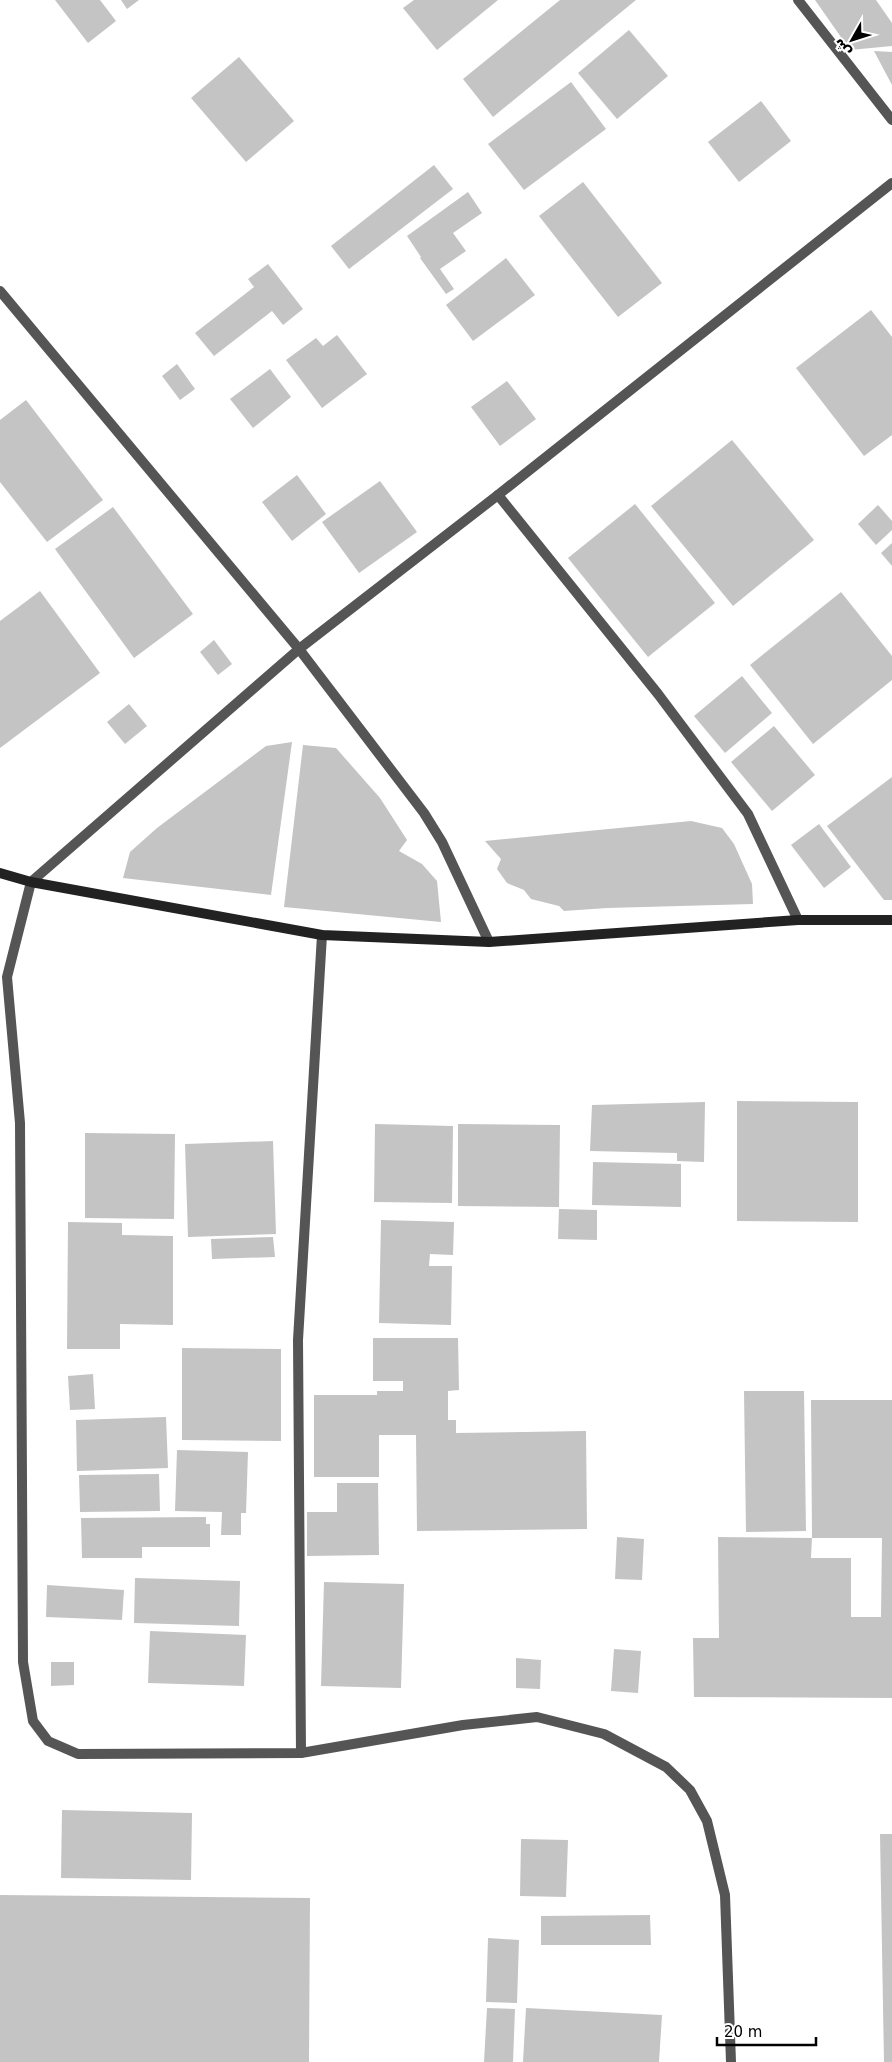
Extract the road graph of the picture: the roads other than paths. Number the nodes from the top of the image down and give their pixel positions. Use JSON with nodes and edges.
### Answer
{"nodes":[{"id":1,"x":798,"y":0,"type":"edge"},
{"id":2,"x":892,"y":120,"type":"edge"},
{"id":3,"x":892,"y":183,"type":"edge"},
{"id":4,"x":0,"y":292,"type":"edge"},
{"id":5,"x":498,"y":495,"type":"junction"},
{"id":6,"x":299,"y":649,"type":"junction"},
{"id":7,"x":0,"y":873,"type":"edge"},
{"id":8,"x":31,"y":882,"type":"junction"},
{"id":9,"x":798,"y":920,"type":"junction"},
{"id":10,"x":892,"y":920,"type":"edge"},
{"id":11,"x":322,"y":935,"type":"junction"},
{"id":12,"x":489,"y":942,"type":"junction"},
{"id":13,"x":3,"y":978,"type":"edge"},
{"id":14,"x":301,"y":1753,"type":"junction"},
{"id":15,"x":730,"y":2062,"type":"edge"}],
"edges":[{"from":1,"to":2,"type":"street"},
{"from":3,"to":5,"type":"street"},
{"from":4,"to":6,"type":"street"},
{"from":5,"to":6,"type":"street"},
{"from":5,"to":9,"type":"street"},
{"from":6,"to":8,"type":"street"},
{"from":6,"to":12,"type":"street"},
{"from":7,"to":8,"type":"street"},
{"from":8,"to":11,"type":"street"},
{"from":8,"to":13,"type":"street"},
{"from":9,"to":10,"type":"street"},
{"from":9,"to":12,"type":"street"},
{"from":11,"to":12,"type":"street"},
{"from":11,"to":14,"type":"street"},
{"from":13,"to":14,"type":"street"},
{"from":14,"to":15,"type":"street"}]}
